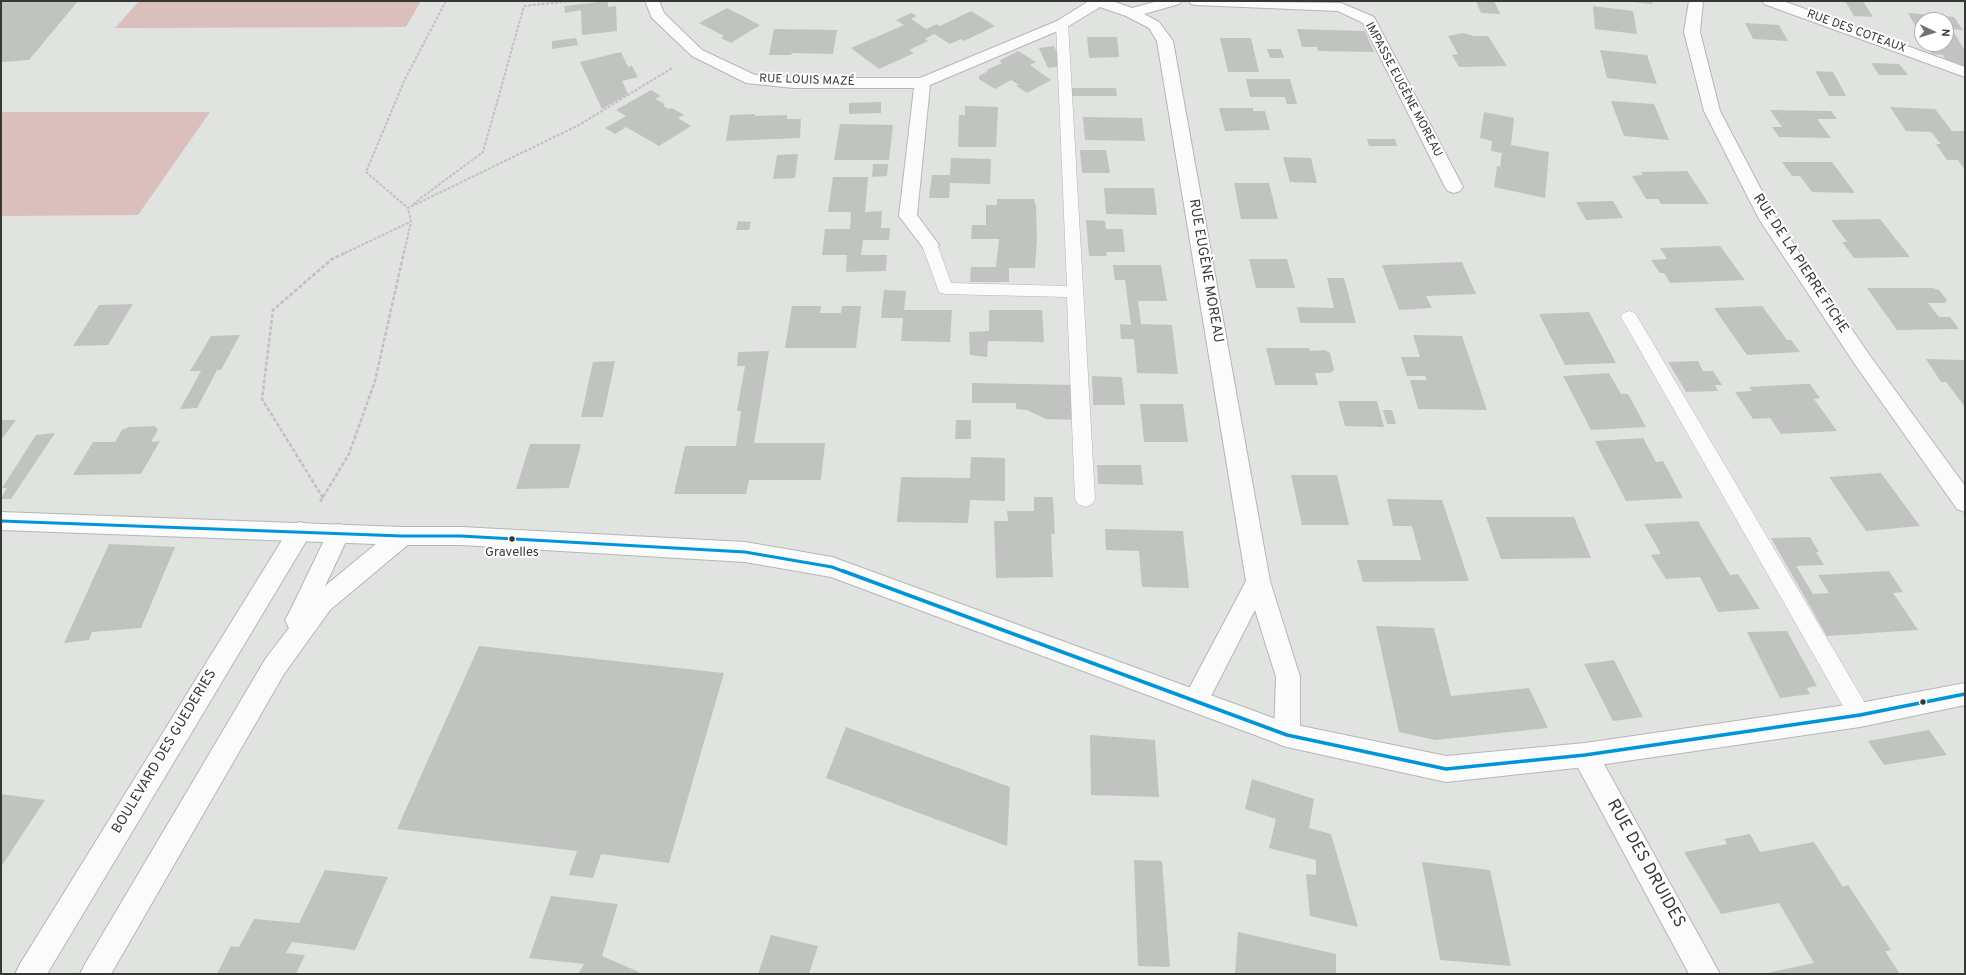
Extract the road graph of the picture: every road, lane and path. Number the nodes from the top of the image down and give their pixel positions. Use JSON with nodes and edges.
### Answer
{"nodes":[{"id":1,"x":446,"y":1,"type":"edge"},
{"id":2,"x":572,"y":1,"type":"edge"},
{"id":3,"x":652,"y":1,"type":"edge"},
{"id":4,"x":1098,"y":1,"type":"edge"},
{"id":5,"x":1174,"y":1,"type":"edge"},
{"id":6,"x":1196,"y":1,"type":"edge"},
{"id":7,"x":1696,"y":1,"type":"edge"},
{"id":8,"x":1768,"y":1,"type":"edge"},
{"id":9,"x":1131,"y":13,"type":"junction"},
{"id":10,"x":1062,"y":24,"type":"junction"},
{"id":11,"x":697,"y":53,"type":"junction"},
{"id":12,"x":1965,"y":72,"type":"edge"},
{"id":13,"x":922,"y":83,"type":"junction"},
{"id":14,"x":1454,"y":186,"type":"dead end"},
{"id":15,"x":408,"y":208,"type":"junction"},
{"id":16,"x":411,"y":222,"type":"junction"},
{"id":17,"x":930,"y":245,"type":"joint"},
{"id":18,"x":1075,"y":292,"type":"junction"},
{"id":19,"x":1629,"y":317,"type":"dead end"},
{"id":20,"x":322,"y":498,"type":"junction"},
{"id":21,"x":1085,"y":499,"type":"dead end"},
{"id":22,"x":1965,"y":503,"type":"edge"},
{"id":23,"x":1,"y":521,"type":"edge"},
{"id":24,"x":300,"y":531,"type":"junction"},
{"id":25,"x":339,"y":533,"type":"junction"},
{"id":26,"x":402,"y":536,"type":"junction"},
{"id":27,"x":1258,"y":581,"type":"junction"},
{"id":28,"x":275,"y":666,"type":"junction"},
{"id":29,"x":1965,"y":694,"type":"edge"},
{"id":30,"x":1196,"y":700,"type":"junction"},
{"id":31,"x":1860,"y":715,"type":"junction"},
{"id":32,"x":1287,"y":735,"type":"junction"},
{"id":33,"x":1585,"y":755,"type":"junction"},
{"id":34,"x":30,"y":974,"type":"edge"},
{"id":35,"x":95,"y":974,"type":"edge"},
{"id":36,"x":1705,"y":974,"type":"edge"}],
"edges":[{"from":1,"to":15,"type":"path"},
{"from":2,"to":15,"type":"path"},
{"from":3,"to":11,"type":"street","name":"RUE LOUIS MAZÉ"},
{"from":4,"to":9,"type":"street","name":"RUE EUGÈNE MOREAU"},
{"from":4,"to":10,"type":"street","name":"RUE LOUIS MAZÉ"},
{"from":5,"to":9,"type":"street"},
{"from":6,"to":14,"type":"street","name":"IMPASSE EUGÈNE MOREAU"},
{"from":7,"to":22,"type":"street","name":"RUE DE LA PIERRE FICHE"},
{"from":8,"to":12,"type":"street","name":"RUE DES COTEAUX"},
{"from":9,"to":27,"type":"street","name":"RUE EUGÈNE MOREAU"},
{"from":10,"to":13,"type":"street","name":"RUE LOUIS MAZÉ"},
{"from":10,"to":18,"type":"lane"},
{"from":11,"to":13,"type":"street","name":"RUE LOUIS MAZÉ"},
{"from":11,"to":15,"type":"path"},
{"from":13,"to":17,"type":"street"},
{"from":15,"to":16,"type":"path"},
{"from":16,"to":20,"type":"path"},
{"from":16,"to":20,"type":"path"},
{"from":17,"to":18,"type":"lane"},
{"from":18,"to":21,"type":"lane"},
{"from":19,"to":31,"type":"lane"},
{"from":20,"to":24,"type":"path"},
{"from":23,"to":24,"type":"street"},
{"from":24,"to":25,"type":"street"},
{"from":24,"to":34,"type":"street","name":"BOULEVARD DES GUEDERIES"},
{"from":25,"to":26,"type":"street"},
{"from":25,"to":28,"type":"street"},
{"from":26,"to":28,"type":"street"},
{"from":26,"to":30,"type":"street"},
{"from":27,"to":30,"type":"street"},
{"from":27,"to":32,"type":"street","name":"RUE EUGÈNE MOREAU"},
{"from":28,"to":35,"type":"street"},
{"from":29,"to":31,"type":"street"},
{"from":30,"to":32,"type":"street"},
{"from":31,"to":33,"type":"street"},
{"from":32,"to":33,"type":"street"},
{"from":33,"to":36,"type":"street","name":"RUE DES DRUIDES"}]}
